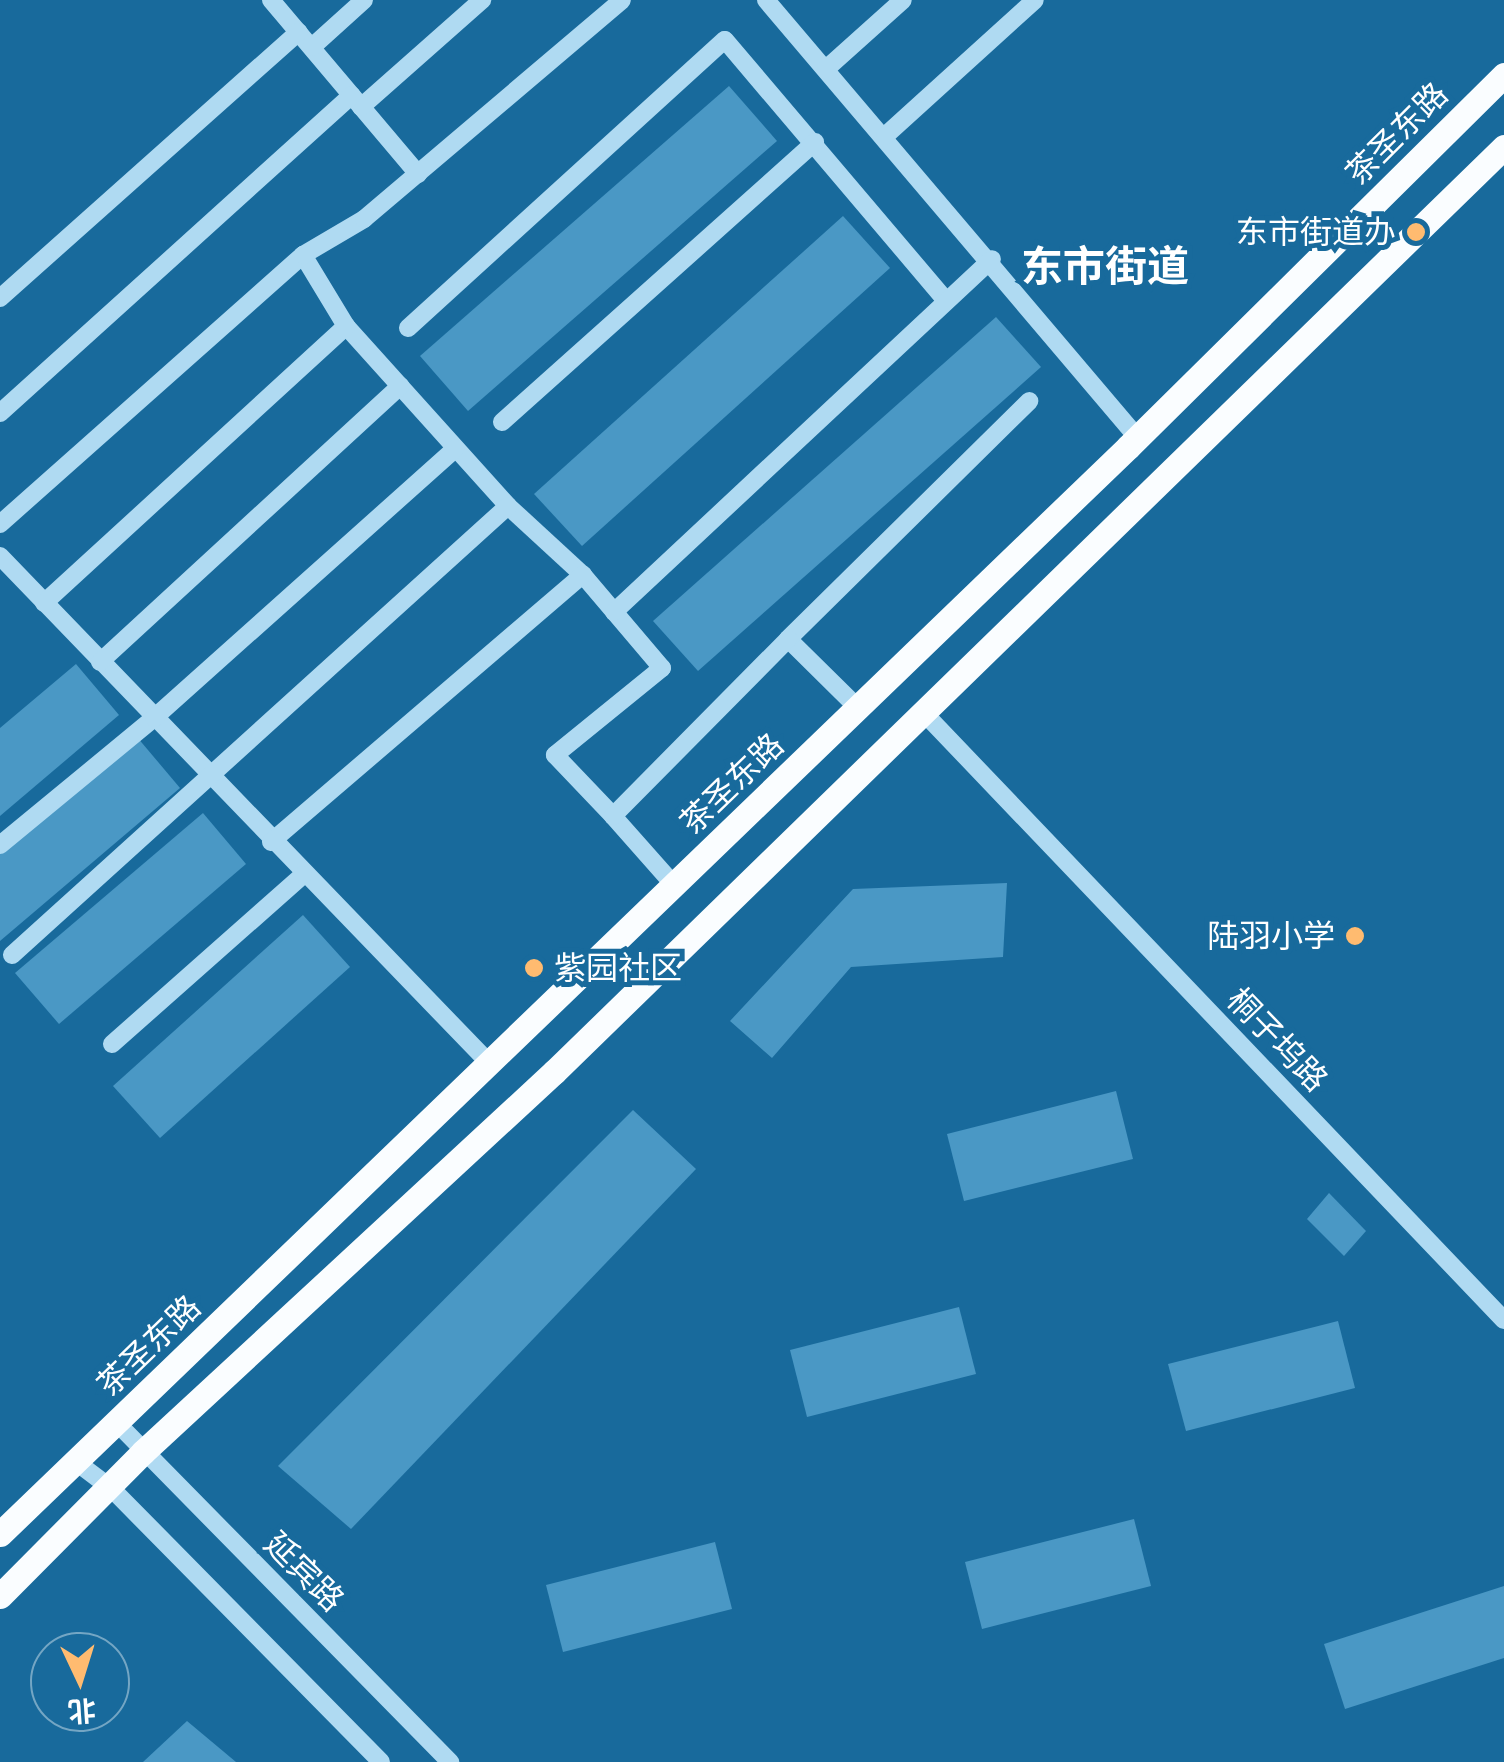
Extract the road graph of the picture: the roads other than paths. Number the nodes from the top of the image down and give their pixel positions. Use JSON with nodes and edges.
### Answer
{"nodes":[{"id":1,"x":271,"y":0,"type":"edge"},
{"id":2,"x":364,"y":0,"type":"edge"},
{"id":3,"x":482,"y":0,"type":"edge"},
{"id":4,"x":622,"y":0,"type":"edge"},
{"id":5,"x":903,"y":0,"type":"edge"},
{"id":6,"x":1036,"y":0,"type":"edge"},
{"id":7,"x":770,"y":1,"type":"edge"},
{"id":8,"x":306,"y":40,"type":"junction"},
{"id":9,"x":826,"y":69,"type":"junction"},
{"id":10,"x":1504,"y":75,"type":"edge"},
{"id":11,"x":357,"y":101,"type":"junction"},
{"id":12,"x":885,"y":136,"type":"junction"},
{"id":13,"x":815,"y":142,"type":"junction"},
{"id":14,"x":1504,"y":148,"type":"edge"},
{"id":15,"x":418,"y":174,"type":"junction"},
{"id":16,"x":303,"y":256,"type":"junction"},
{"id":17,"x":992,"y":259,"type":"junction"},
{"id":18,"x":0,"y":298,"type":"edge"},
{"id":19,"x":946,"y":301,"type":"junction"},
{"id":20,"x":346,"y":326,"type":"junction"},
{"id":21,"x":408,"y":328,"type":"dead end"},
{"id":22,"x":400,"y":386,"type":"junction"},
{"id":23,"x":1028,"y":400,"type":"dead end"},
{"id":24,"x":0,"y":413,"type":"edge"},
{"id":25,"x":502,"y":422,"type":"dead end"},
{"id":26,"x":1138,"y":437,"type":"junction"},
{"id":27,"x":455,"y":449,"type":"junction"},
{"id":28,"x":508,"y":506,"type":"junction"},
{"id":29,"x":0,"y":524,"type":"edge"},
{"id":30,"x":0,"y":556,"type":"edge"},
{"id":31,"x":583,"y":575,"type":"junction"},
{"id":32,"x":44,"y":603,"type":"junction"},
{"id":33,"x":614,"y":612,"type":"junction"},
{"id":34,"x":788,"y":639,"type":"junction"},
{"id":35,"x":100,"y":662,"type":"junction"},
{"id":36,"x":858,"y":708,"type":"junction"},
{"id":37,"x":925,"y":714,"type":"junction"},
{"id":38,"x":154,"y":718,"type":"junction"},
{"id":39,"x":212,"y":780,"type":"junction"},
{"id":40,"x":612,"y":816,"type":"junction"},
{"id":41,"x":271,"y":842,"type":"junction"},
{"id":42,"x":0,"y":845,"type":"edge"},
{"id":43,"x":303,"y":875,"type":"junction"},
{"id":44,"x":674,"y":886,"type":"junction"},
{"id":45,"x":12,"y":955,"type":"dead end"},
{"id":46,"x":112,"y":1044,"type":"dead end"},
{"id":47,"x":490,"y":1064,"type":"junction"},
{"id":48,"x":1504,"y":1320,"type":"edge"},
{"id":49,"x":116,"y":1422,"type":"junction"},
{"id":50,"x":143,"y":1452,"type":"junction"},
{"id":51,"x":75,"y":1461,"type":"junction"},
{"id":52,"x":112,"y":1490,"type":"junction"},
{"id":53,"x":0,"y":1534,"type":"edge"},
{"id":54,"x":0,"y":1596,"type":"edge"},
{"id":55,"x":381,"y":1762,"type":"edge"},
{"id":56,"x":450,"y":1762,"type":"edge"}],
"edges":[{"from":1,"to":8,"type":"street"},
{"from":2,"to":8,"type":"street"},
{"from":3,"to":11,"type":"street"},
{"from":4,"to":15,"type":"street"},
{"from":5,"to":9,"type":"street"},
{"from":6,"to":12,"type":"street"},
{"from":7,"to":9,"type":"street"},
{"from":8,"to":11,"type":"street"},
{"from":8,"to":18,"type":"street"},
{"from":9,"to":12,"type":"street"},
{"from":10,"to":26,"type":"main road","name":"茶圣东路"},
{"from":11,"to":15,"type":"street"},
{"from":11,"to":24,"type":"street"},
{"from":12,"to":17,"type":"street"},
{"from":13,"to":19,"type":"street"},
{"from":13,"to":21,"type":"street"},
{"from":13,"to":25,"type":"street"},
{"from":14,"to":37,"type":"main road"},
{"from":15,"to":16,"type":"street"},
{"from":16,"to":20,"type":"street"},
{"from":16,"to":29,"type":"street"},
{"from":17,"to":19,"type":"street"},
{"from":17,"to":26,"type":"street"},
{"from":19,"to":33,"type":"street"},
{"from":20,"to":22,"type":"street"},
{"from":20,"to":32,"type":"street"},
{"from":22,"to":27,"type":"street"},
{"from":22,"to":35,"type":"street"},
{"from":23,"to":34,"type":"street"},
{"from":26,"to":36,"type":"main road","name":"茶圣东路"},
{"from":27,"to":28,"type":"street"},
{"from":27,"to":38,"type":"street"},
{"from":28,"to":31,"type":"street"},
{"from":28,"to":39,"type":"street"},
{"from":30,"to":32,"type":"street"},
{"from":31,"to":33,"type":"street"},
{"from":31,"to":41,"type":"street"},
{"from":32,"to":35,"type":"street"},
{"from":33,"to":40,"type":"street"},
{"from":34,"to":36,"type":"street"},
{"from":34,"to":40,"type":"street"},
{"from":35,"to":38,"type":"street"},
{"from":36,"to":44,"type":"main road","name":"茶圣东路"},
{"from":37,"to":48,"type":"street","name":"桐子坞路"},
{"from":37,"to":50,"type":"main road"},
{"from":38,"to":39,"type":"street"},
{"from":38,"to":42,"type":"street"},
{"from":39,"to":41,"type":"street"},
{"from":39,"to":45,"type":"street"},
{"from":40,"to":44,"type":"street"},
{"from":41,"to":43,"type":"street"},
{"from":43,"to":46,"type":"street"},
{"from":43,"to":47,"type":"street"},
{"from":44,"to":47,"type":"main road","name":"茶圣东路"},
{"from":47,"to":49,"type":"main road","name":"茶圣东路"},
{"from":49,"to":50,"type":"street","name":"延宾路"},
{"from":49,"to":51,"type":"main road","name":"茶圣东路"},
{"from":50,"to":52,"type":"main road"},
{"from":50,"to":56,"type":"street","name":"延宾路"},
{"from":51,"to":52,"type":"street"},
{"from":51,"to":53,"type":"main road","name":"茶圣东路"},
{"from":52,"to":54,"type":"main road"},
{"from":52,"to":55,"type":"street"}]}
